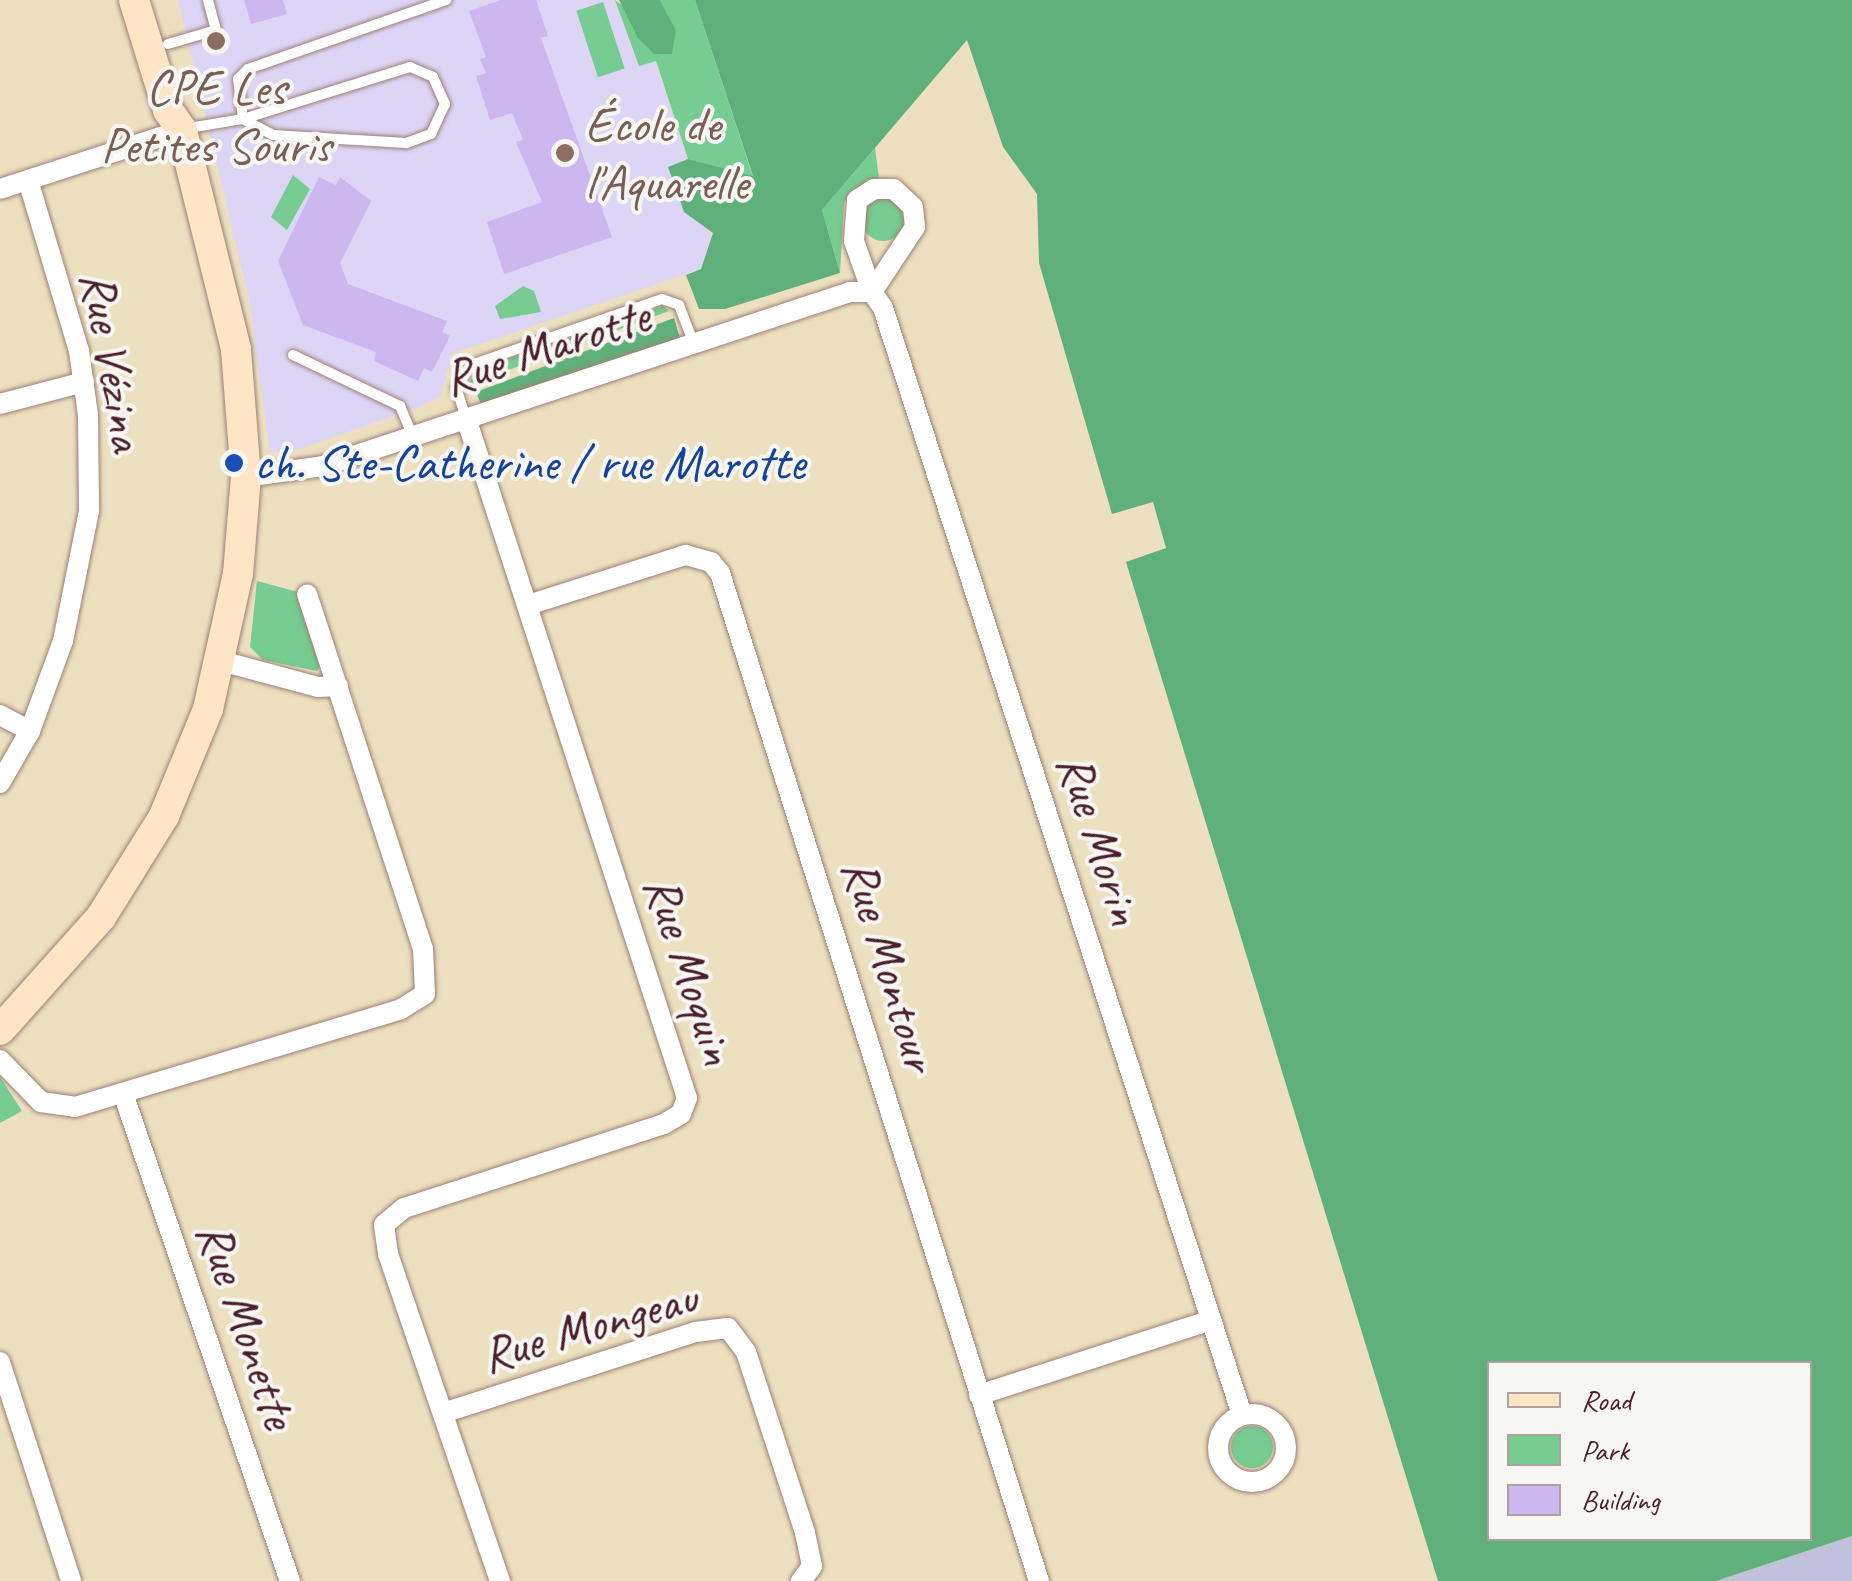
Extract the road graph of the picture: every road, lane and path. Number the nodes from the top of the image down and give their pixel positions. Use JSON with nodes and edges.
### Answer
{"nodes":[{"id":1,"x":134,"y":0,"type":"edge"},
{"id":2,"x":155,"y":0,"type":"edge"},
{"id":3,"x":208,"y":0,"type":"edge"},
{"id":4,"x":446,"y":0,"type":"edge"},
{"id":5,"x":168,"y":44,"type":"junction"},
{"id":6,"x":243,"y":119,"type":"junction"},
{"id":7,"x":182,"y":130,"type":"junction"},
{"id":8,"x":28,"y":180,"type":"junction"},
{"id":9,"x":0,"y":189,"type":"edge"},
{"id":10,"x":872,"y":292,"type":"junction"},
{"id":11,"x":693,"y":342,"type":"junction"},
{"id":12,"x":294,"y":355,"type":"dead end"},
{"id":13,"x":84,"y":382,"type":"junction"},
{"id":14,"x":0,"y":404,"type":"edge"},
{"id":15,"x":466,"y":418,"type":"junction"},
{"id":16,"x":413,"y":436,"type":"junction"},
{"id":17,"x":246,"y":476,"type":"junction"},
{"id":18,"x":307,"y":594,"type":"dead end"},
{"id":19,"x":528,"y":605,"type":"junction"},
{"id":20,"x":222,"y":661,"type":"junction"},
{"id":21,"x":338,"y":686,"type":"junction"},
{"id":22,"x":0,"y":714,"type":"edge"},
{"id":23,"x":30,"y":731,"type":"junction"},
{"id":24,"x":6,"y":761,"type":"edge"},
{"id":25,"x":0,"y":783,"type":"edge"},
{"id":26,"x":0,"y":1030,"type":"edge"},
{"id":27,"x":0,"y":1060,"type":"edge"},
{"id":28,"x":124,"y":1096,"type":"junction"},
{"id":29,"x":1211,"y":1320,"type":"junction"},
{"id":30,"x":0,"y":1362,"type":"edge"},
{"id":31,"x":979,"y":1394,"type":"junction"},
{"id":32,"x":442,"y":1413,"type":"junction"},
{"id":33,"x":1242,"y":1416,"type":"dead end"},
{"id":34,"x":71,"y":1581,"type":"edge"},
{"id":35,"x":290,"y":1581,"type":"edge"},
{"id":36,"x":500,"y":1581,"type":"edge"},
{"id":37,"x":802,"y":1581,"type":"edge"},
{"id":38,"x":1039,"y":1581,"type":"edge"}],
"edges":[{"from":1,"to":7,"type":"street"},
{"from":2,"to":5,"type":"street"},
{"from":3,"to":5,"type":"lane"},
{"from":4,"to":6,"type":"lane"},
{"from":5,"to":7,"type":"street"},
{"from":6,"to":6,"type":"lane"},
{"from":6,"to":7,"type":"lane"},
{"from":7,"to":8,"type":"street"},
{"from":7,"to":17,"type":"street"},
{"from":8,"to":9,"type":"street"},
{"from":8,"to":13,"type":"street","name":"Rue Vézina"},
{"from":10,"to":10,"type":"street","name":"Rue Morin"},
{"from":10,"to":11,"type":"street","name":"Rue Marotte"},
{"from":10,"to":29,"type":"street","name":"Rue Morin"},
{"from":11,"to":15,"type":"street","name":"Rue Marotte"},
{"from":11,"to":15,"type":"lane"},
{"from":12,"to":16,"type":"lane"},
{"from":13,"to":14,"type":"street"},
{"from":13,"to":23,"type":"street","name":"Rue Vézina"},
{"from":15,"to":16,"type":"street","name":"Rue Marotte"},
{"from":15,"to":19,"type":"street","name":"Rue Moquin"},
{"from":16,"to":17,"type":"street","name":"Rue Marotte"},
{"from":17,"to":20,"type":"street"},
{"from":18,"to":21,"type":"street"},
{"from":19,"to":31,"type":"street","name":"Rue Montour"},
{"from":19,"to":32,"type":"street","name":"Rue Moquin"},
{"from":20,"to":21,"type":"street"},
{"from":20,"to":26,"type":"street"},
{"from":21,"to":28,"type":"street"},
{"from":22,"to":23,"type":"street"},
{"from":23,"to":24,"type":"street","name":"Rue Vézina"},
{"from":24,"to":25,"type":"street","name":"Rue Vézina"},
{"from":27,"to":28,"type":"street"},
{"from":28,"to":35,"type":"street","name":"Rue Monette"},
{"from":29,"to":31,"type":"street"},
{"from":29,"to":33,"type":"street","name":"Rue Morin"},
{"from":30,"to":34,"type":"street"},
{"from":31,"to":38,"type":"street","name":"Rue Montour"},
{"from":32,"to":36,"type":"street","name":"Rue Moquin"},
{"from":32,"to":37,"type":"street","name":"Rue Mongeau"}]}
